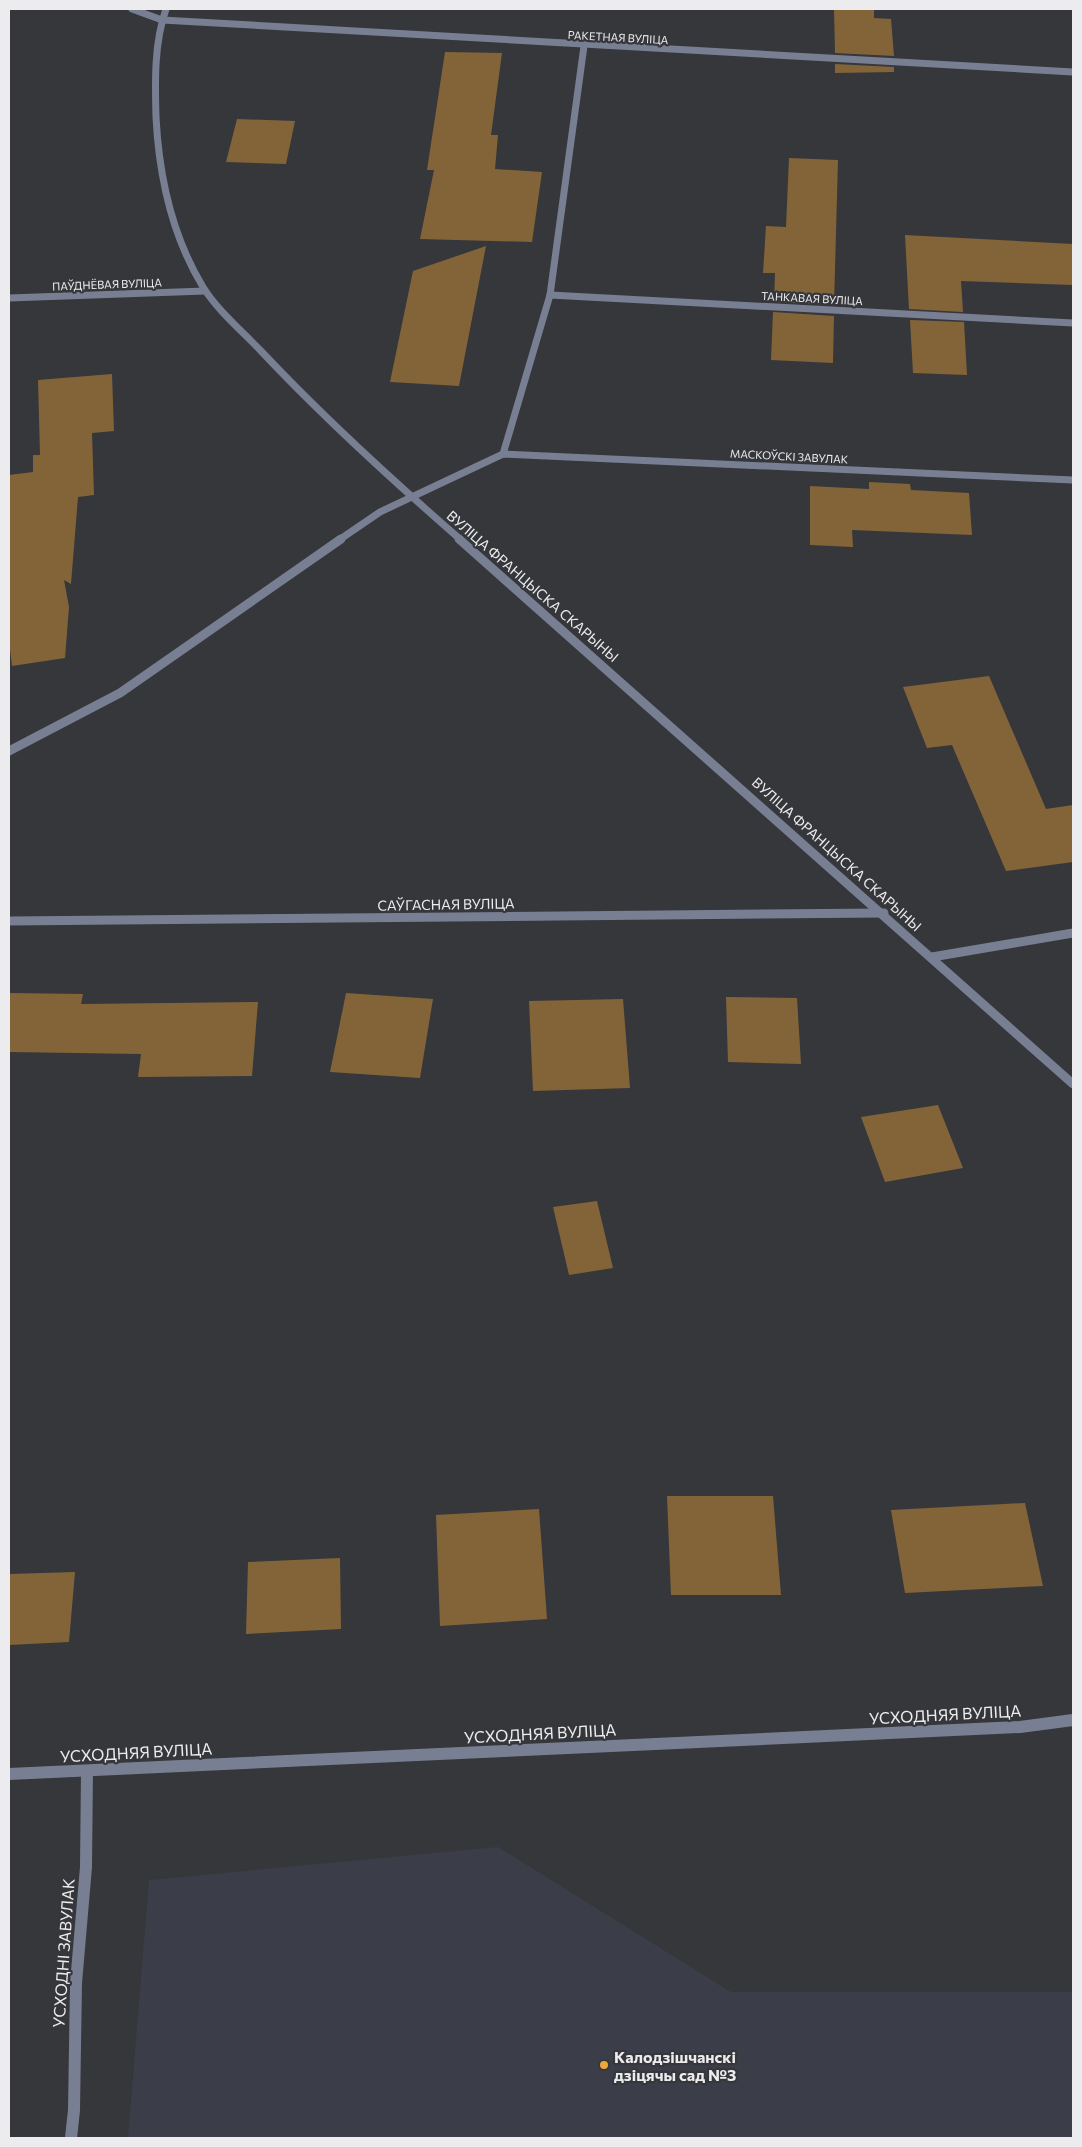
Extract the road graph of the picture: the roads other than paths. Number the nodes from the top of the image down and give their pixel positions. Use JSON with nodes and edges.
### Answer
{"nodes":[{"id":1,"x":132,"y":9,"type":"edge"},
{"id":2,"x":166,"y":9,"type":"edge"},
{"id":3,"x":162,"y":20,"type":"junction"},
{"id":4,"x":584,"y":46,"type":"junction"},
{"id":5,"x":1073,"y":72,"type":"edge"},
{"id":6,"x":206,"y":291,"type":"junction"},
{"id":7,"x":550,"y":295,"type":"junction"},
{"id":8,"x":9,"y":298,"type":"edge"},
{"id":9,"x":1073,"y":324,"type":"edge"},
{"id":10,"x":503,"y":454,"type":"junction"},
{"id":11,"x":1073,"y":480,"type":"edge"},
{"id":12,"x":411,"y":497,"type":"junction"},
{"id":13,"x":9,"y":751,"type":"edge"},
{"id":14,"x":884,"y":913,"type":"junction"},
{"id":15,"x":9,"y":921,"type":"edge"},
{"id":16,"x":1073,"y":933,"type":"edge"},
{"id":17,"x":932,"y":957,"type":"junction"},
{"id":18,"x":1073,"y":1084,"type":"edge"},
{"id":19,"x":1073,"y":1720,"type":"edge"},
{"id":20,"x":87,"y":1771,"type":"junction"},
{"id":21,"x":9,"y":1774,"type":"edge"},
{"id":22,"x":71,"y":2138,"type":"edge"}],
"edges":[{"from":1,"to":3,"type":"street","name":"РАКЕТНАЯ ВУЛІЦА"},
{"from":2,"to":3,"type":"street","name":"ВУЛІЦА ФРАНЦЫСКА СКАРЫНЫ"},
{"from":3,"to":4,"type":"street","name":"РАКЕТНАЯ ВУЛІЦА"},
{"from":3,"to":6,"type":"street","name":"ВУЛІЦА ФРАНЦЫСКА СКАРЫНЫ"},
{"from":4,"to":5,"type":"street","name":"РАКЕТНАЯ ВУЛІЦА"},
{"from":4,"to":7,"type":"street"},
{"from":6,"to":8,"type":"street","name":"ПАЎДНЁВАЯ ВУЛІЦА"},
{"from":6,"to":12,"type":"street","name":"ВУЛІЦА ФРАНЦЫСКА СКАРЫНЫ"},
{"from":7,"to":9,"type":"street","name":"ТАНКАВАЯ ВУЛІЦА"},
{"from":7,"to":10,"type":"street"},
{"from":10,"to":11,"type":"street","name":"МАСКОЎСКІ ЗАВУЛАК"},
{"from":10,"to":12,"type":"street"},
{"from":12,"to":13,"type":"street"},
{"from":12,"to":14,"type":"street","name":"ВУЛІЦА ФРАНЦЫСКА СКАРЫНЫ"},
{"from":14,"to":15,"type":"street","name":"САЎГАСНАЯ ВУЛІЦА"},
{"from":14,"to":17,"type":"street","name":"ВУЛІЦА ФРАНЦЫСКА СКАРЫНЫ"},
{"from":16,"to":17,"type":"street"},
{"from":17,"to":18,"type":"street","name":"ВУЛІЦА ФРАНЦЫСКА СКАРЫНЫ"},
{"from":19,"to":20,"type":"street","name":"УСХОДНЯЯ ВУЛІЦА"},
{"from":20,"to":21,"type":"street","name":"УСХОДНЯЯ ВУЛІЦА"},
{"from":20,"to":22,"type":"street","name":"УСХОДНІ ЗАВУЛАК"}]}
